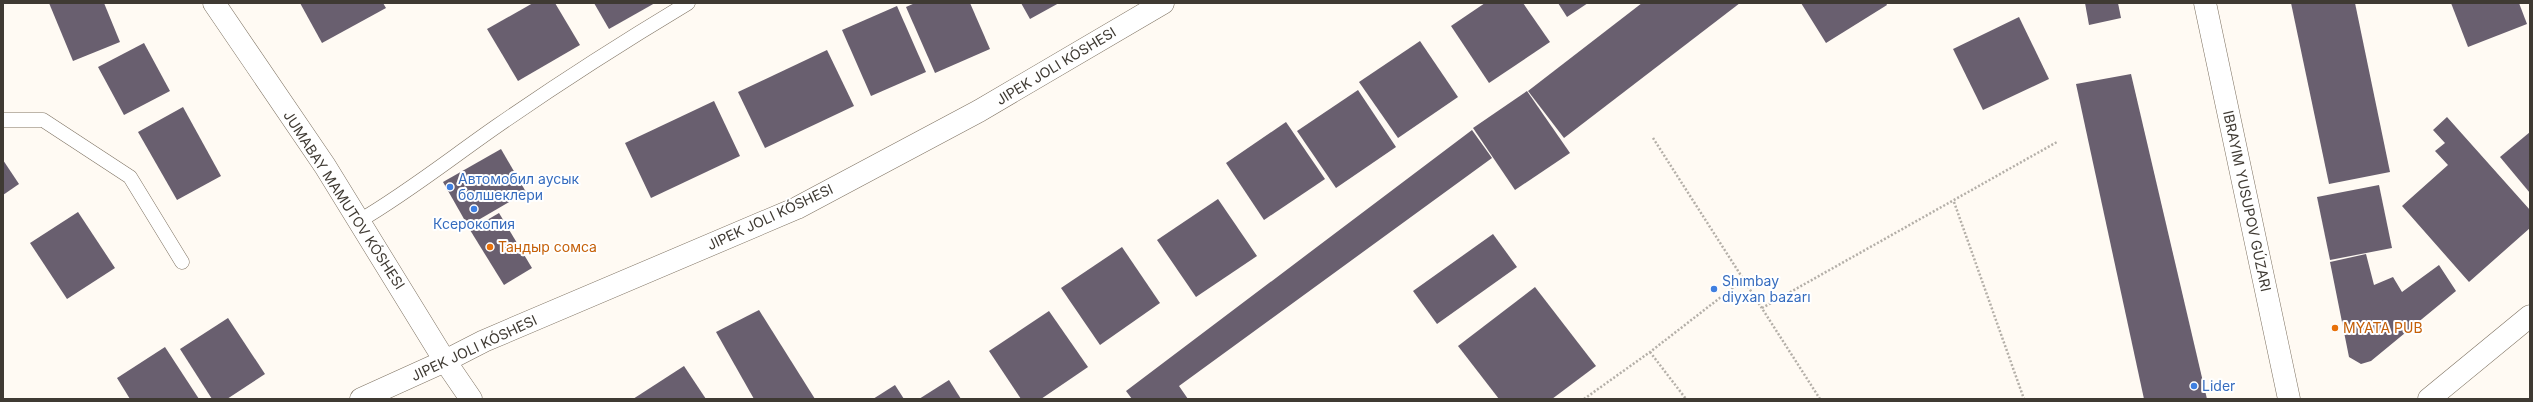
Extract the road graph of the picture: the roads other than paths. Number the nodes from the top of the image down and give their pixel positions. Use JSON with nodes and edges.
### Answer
{"nodes":[{"id":1,"x":214,"y":3,"type":"edge"},
{"id":2,"x":688,"y":3,"type":"edge"},
{"id":3,"x":1163,"y":3,"type":"edge"},
{"id":4,"x":2205,"y":3,"type":"edge"},
{"id":5,"x":3,"y":120,"type":"edge"},
{"id":6,"x":359,"y":221,"type":"junction"},
{"id":7,"x":182,"y":262,"type":"dead end"},
{"id":8,"x":2530,"y":316,"type":"edge"},
{"id":9,"x":445,"y":361,"type":"junction"},
{"id":10,"x":361,"y":399,"type":"edge"},
{"id":11,"x":471,"y":399,"type":"edge"},
{"id":12,"x":2289,"y":399,"type":"edge"},
{"id":13,"x":2428,"y":399,"type":"edge"}],
"edges":[{"from":1,"to":6,"type":"street","name":"JUMABAY MAMUTOV KÓSHESI"},
{"from":2,"to":6,"type":"lane"},
{"from":3,"to":9,"type":"street"},
{"from":4,"to":12,"type":"street"},
{"from":5,"to":7,"type":"lane"},
{"from":6,"to":9,"type":"street","name":"JUMABAY MAMUTOV KÓSHESI"},
{"from":8,"to":13,"type":"street"},
{"from":9,"to":10,"type":"street"},
{"from":9,"to":11,"type":"street","name":"JUMABAY MAMUTOV KÓSHESI"}]}
